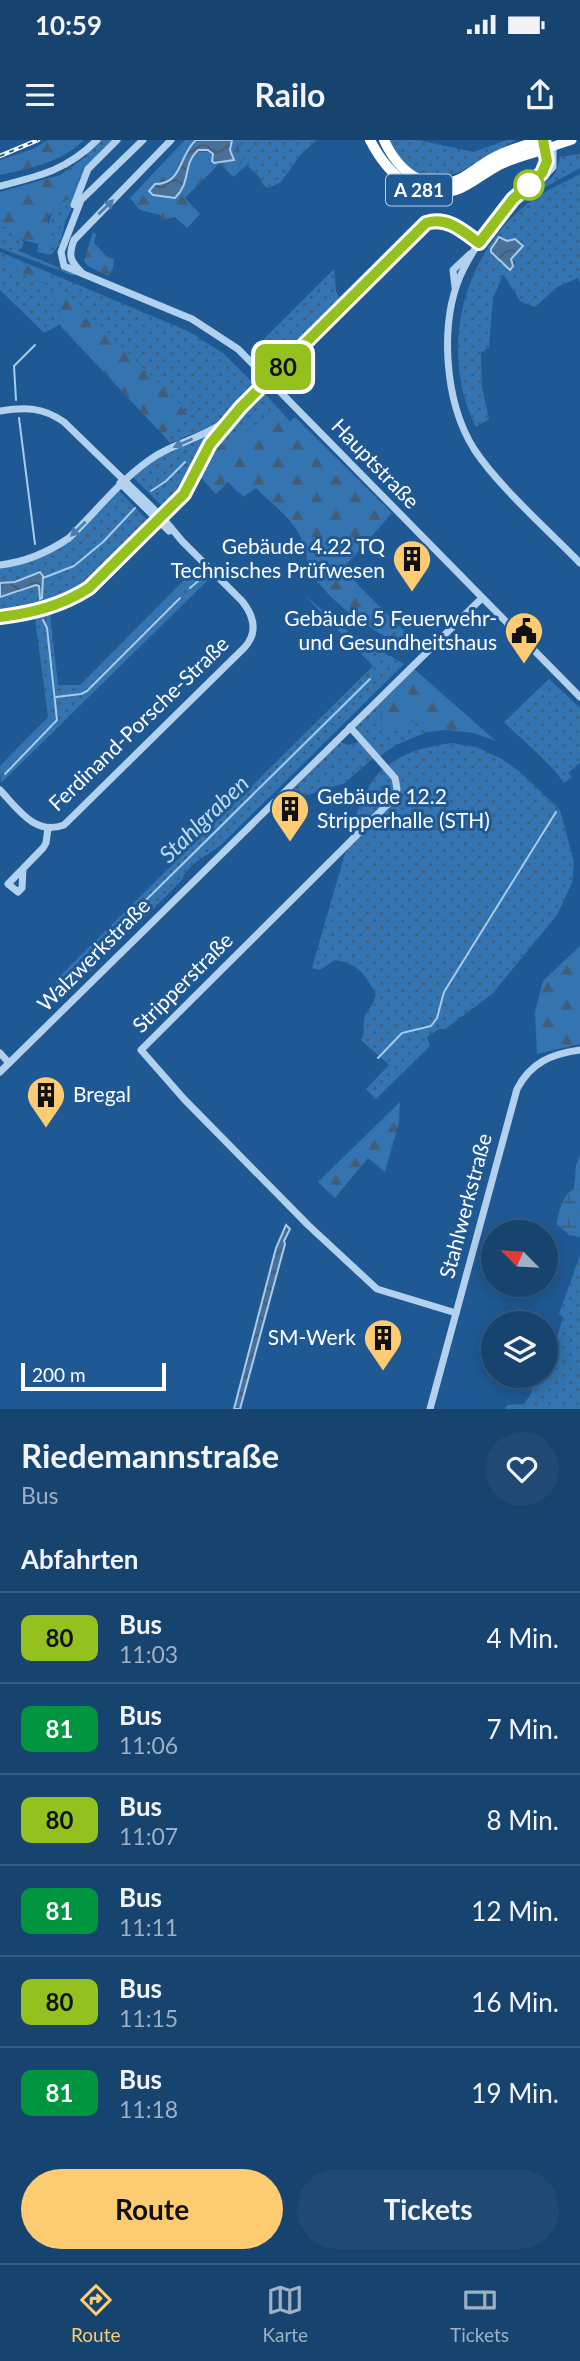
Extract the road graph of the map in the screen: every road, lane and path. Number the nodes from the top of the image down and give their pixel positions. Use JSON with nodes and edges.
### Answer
{"nodes":[{"id":1,"x":97,"y":140,"type":"edge"},
{"id":2,"x":117,"y":140,"type":"edge"},
{"id":3,"x":145,"y":140,"type":"edge"},
{"id":4,"x":171,"y":140,"type":"edge"},
{"id":5,"x":370,"y":140,"type":"edge"},
{"id":6,"x":384,"y":140,"type":"edge"},
{"id":7,"x":572,"y":140,"type":"edge"},
{"id":8,"x":547,"y":143,"type":"edge"},
{"id":9,"x":518,"y":144,"type":"edge"},
{"id":10,"x":0,"y":186,"type":"edge"},
{"id":11,"x":80,"y":196,"type":"junction"},
{"id":12,"x":479,"y":243,"type":"junction"},
{"id":13,"x":83,"y":273,"type":"junction"},
{"id":14,"x":241,"y":407,"type":"junction"},
{"id":15,"x":0,"y":411,"type":"edge"},
{"id":16,"x":124,"y":483,"type":"junction"},
{"id":17,"x":160,"y":519,"type":"junction"},
{"id":18,"x":580,"y":563,"type":"edge"},
{"id":19,"x":0,"y":565,"type":"edge"},
{"id":20,"x":482,"y":598,"type":"junction"},
{"id":21,"x":0,"y":617,"type":"edge"},
{"id":22,"x":580,"y":697,"type":"edge"},
{"id":23,"x":350,"y":727,"type":"junction"},
{"id":24,"x":0,"y":790,"type":"edge"},
{"id":25,"x":48,"y":828,"type":"junction"},
{"id":26,"x":23,"y":869,"type":"dead end"},
{"id":27,"x":580,"y":1050,"type":"edge"},
{"id":28,"x":0,"y":1053,"type":"edge"},
{"id":29,"x":9,"y":1063,"type":"junction"},
{"id":30,"x":0,"y":1072,"type":"edge"},
{"id":31,"x":456,"y":1313,"type":"junction"},
{"id":32,"x":430,"y":1409,"type":"edge"}],
"edges":[{"from":1,"to":10,"type":"street"},
{"from":2,"to":11,"type":"street"},
{"from":3,"to":11,"type":"street"},
{"from":13,"to":4,"type":"street","one_way":true},
{"from":5,"to":8,"type":"highway","number":"A 281"},
{"from":6,"to":9,"type":"highway","number":"A 281"},
{"from":7,"to":8,"type":"main road"},
{"from":8,"to":9,"type":"highway","number":"A 281"},
{"from":8,"to":12,"type":"street"},
{"from":11,"to":13,"type":"street"},
{"from":12,"to":14,"type":"street","bridge":true},
{"from":12,"to":18,"type":"street"},
{"from":13,"to":20,"type":"street","name":"Hauptstraße"},
{"from":14,"to":16,"type":"street","one_way":true},
{"from":14,"to":17,"type":"street"},
{"from":15,"to":16,"type":"street","name":"Ferdinand-Porsche-Straße"},
{"from":16,"to":17,"type":"street","name":"Ferdinand-Porsche-Straße"},
{"from":16,"to":19,"type":"street","one_way":true},
{"from":17,"to":21,"type":"street"},
{"from":17,"to":25,"type":"street","name":"Ferdinand-Porsche-Straße"},
{"from":20,"to":22,"type":"street","name":"Hauptstraße"},
{"from":20,"to":23,"type":"street","name":"Walzwerkstraße"},
{"from":23,"to":29,"type":"street","name":"Walzwerkstraße"},
{"from":23,"to":31,"type":"street","name":"Stripperstraße"},
{"from":24,"to":25,"type":"street"},
{"from":25,"to":26,"type":"street"},
{"from":27,"to":31,"type":"street","name":"Stahlwerkstraße"},
{"from":28,"to":29,"type":"street"},
{"from":29,"to":30,"type":"street","name":"Walzwerkstraße"},
{"from":31,"to":32,"type":"street","name":"Stahlwerkstraße"}]}
